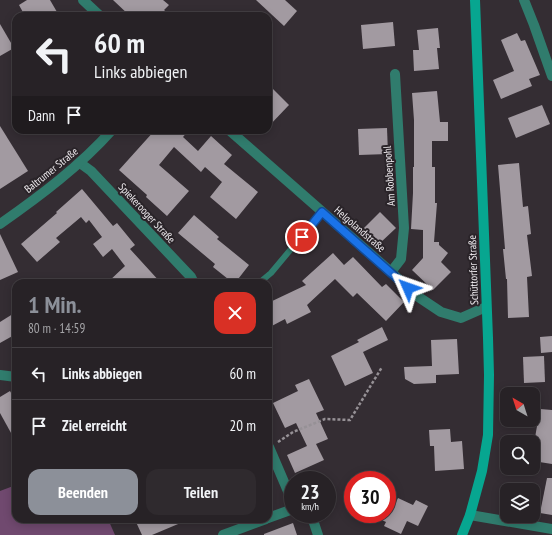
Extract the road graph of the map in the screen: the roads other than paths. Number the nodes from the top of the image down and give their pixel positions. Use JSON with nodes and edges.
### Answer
{"nodes":[{"id":1,"x":83,"y":0,"type":"edge"},
{"id":2,"x":475,"y":0,"type":"edge"},
{"id":3,"x":524,"y":0,"type":"edge"},
{"id":4,"x":96,"y":12,"type":"edge"},
{"id":5,"x":395,"y":74,"type":"dead end"},
{"id":6,"x":552,"y":76,"type":"edge"},
{"id":7,"x":108,"y":134,"type":"edge"},
{"id":8,"x":234,"y":134,"type":"edge"},
{"id":9,"x":80,"y":162,"type":"junction"},
{"id":10,"x":322,"y":212,"type":"junction"},
{"id":11,"x":0,"y":224,"type":"edge"},
{"id":12,"x":391,"y":272,"type":"junction"},
{"id":13,"x":192,"y":279,"type":"edge"},
{"id":14,"x":264,"y":279,"type":"edge"},
{"id":15,"x":486,"y":307,"type":"junction"},
{"id":16,"x":0,"y":375,"type":"edge"},
{"id":17,"x":12,"y":376,"type":"edge"},
{"id":18,"x":272,"y":454,"type":"edge"},
{"id":19,"x":284,"y":482,"type":"edge"},
{"id":20,"x":284,"y":512,"type":"edge"},
{"id":21,"x":470,"y":515,"type":"junction"},
{"id":22,"x":272,"y":517,"type":"edge"},
{"id":23,"x":256,"y":523,"type":"edge"},
{"id":24,"x":314,"y":523,"type":"edge"},
{"id":25,"x":552,"y":530,"type":"edge"},
{"id":26,"x":223,"y":535,"type":"edge"},
{"id":27,"x":318,"y":535,"type":"edge"},
{"id":28,"x":462,"y":535,"type":"edge"}],
"edges":[{"from":1,"to":4,"type":"street"},
{"from":2,"to":15,"type":"main road","name":"Schüttorfer Straße"},
{"from":3,"to":6,"type":"street"},
{"from":5,"to":12,"type":"street","name":"Am Robbenpohl"},
{"from":7,"to":9,"type":"street","name":"Baltrumer Straße"},
{"from":8,"to":10,"type":"street","name":"Helgolandstraße"},
{"from":9,"to":11,"type":"street","name":"Baltrumer Straße"},
{"from":9,"to":13,"type":"street","name":"Spiekerooger Straße"},
{"from":10,"to":12,"type":"street","name":"Helgolandstraße"},
{"from":10,"to":14,"type":"lane"},
{"from":12,"to":15,"type":"street","name":"Helgolandstraße"},
{"from":15,"to":21,"type":"main road","name":"Schüttorfer Straße"},
{"from":16,"to":17,"type":"street"},
{"from":18,"to":19,"type":"street"},
{"from":20,"to":22,"type":"street"},
{"from":21,"to":25,"type":"street"},
{"from":21,"to":28,"type":"main road","name":"Schüttorfer Straße"},
{"from":23,"to":26,"type":"street"},
{"from":24,"to":27,"type":"street"}]}
